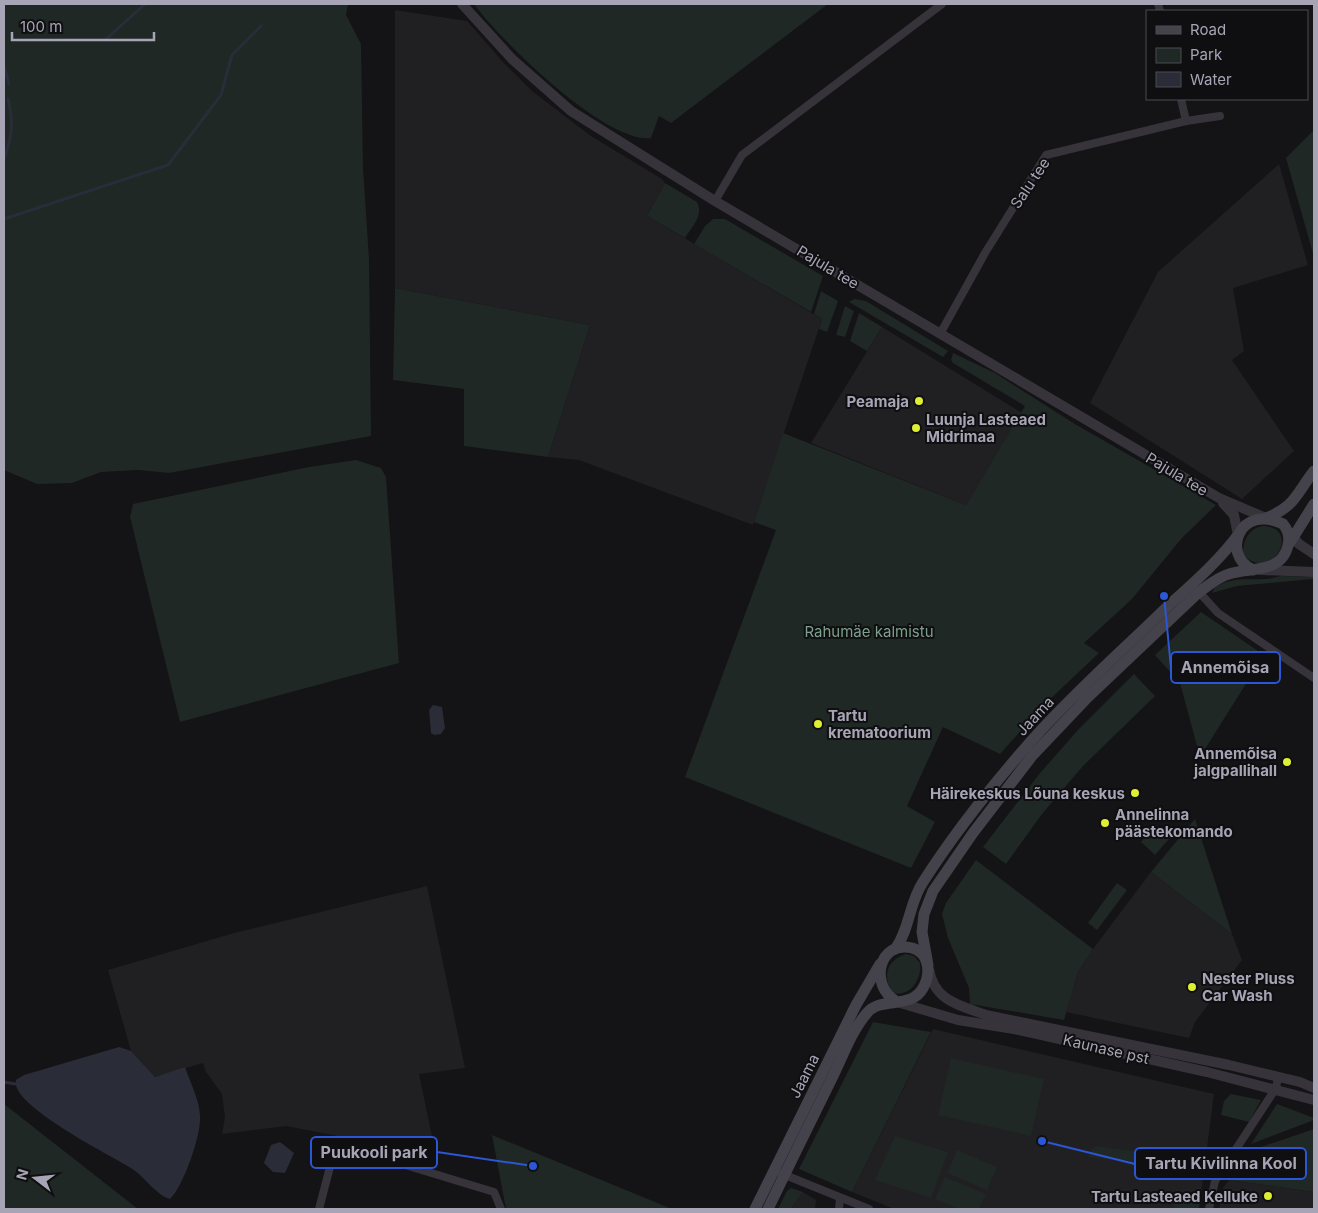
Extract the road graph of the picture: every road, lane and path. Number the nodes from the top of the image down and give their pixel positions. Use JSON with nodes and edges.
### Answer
{"nodes":[{"id":1,"x":462,"y":4,"type":"edge"},
{"id":2,"x":942,"y":4,"type":"edge"},
{"id":3,"x":1181,"y":100,"type":"edge"},
{"id":4,"x":1220,"y":116,"type":"dead end"},
{"id":5,"x":1186,"y":121,"type":"junction"},
{"id":6,"x":715,"y":201,"type":"junction"},
{"id":7,"x":940,"y":334,"type":"junction"},
{"id":8,"x":1314,"y":471,"type":"edge"},
{"id":9,"x":1218,"y":498,"type":"junction"},
{"id":10,"x":1314,"y":504,"type":"edge"},
{"id":11,"x":1266,"y":518,"type":"junction"},
{"id":12,"x":1238,"y":535,"type":"junction"},
{"id":13,"x":1290,"y":537,"type":"junction"},
{"id":14,"x":1314,"y":554,"type":"edge"},
{"id":15,"x":1257,"y":570,"type":"junction"},
{"id":16,"x":1314,"y":572,"type":"edge"},
{"id":17,"x":1199,"y":592,"type":"junction"},
{"id":18,"x":1314,"y":678,"type":"edge"},
{"id":19,"x":896,"y":948,"type":"junction"},
{"id":20,"x":884,"y":959,"type":"junction"},
{"id":21,"x":928,"y":965,"type":"junction"},
{"id":22,"x":897,"y":1002,"type":"junction"},
{"id":23,"x":1278,"y":1077,"type":"junction"},
{"id":24,"x":1276,"y":1088,"type":"junction"},
{"id":25,"x":1314,"y":1088,"type":"edge"},
{"id":26,"x":1314,"y":1100,"type":"edge"},
{"id":27,"x":779,"y":1172,"type":"junction"},
{"id":28,"x":840,"y":1198,"type":"junction"},
{"id":29,"x":319,"y":1209,"type":"edge"},
{"id":30,"x":501,"y":1209,"type":"edge"},
{"id":31,"x":755,"y":1209,"type":"edge"},
{"id":32,"x":768,"y":1209,"type":"edge"},
{"id":33,"x":839,"y":1209,"type":"edge"},
{"id":34,"x":869,"y":1209,"type":"edge"},
{"id":35,"x":1209,"y":1209,"type":"edge"}],
"edges":[{"from":1,"to":6,"type":"street","name":"Pajula tee"},
{"from":2,"to":6,"type":"street"},
{"from":3,"to":5,"type":"street"},
{"from":4,"to":5,"type":"street","name":"Salu tee"},
{"from":5,"to":7,"type":"street","name":"Salu tee"},
{"from":6,"to":7,"type":"street","name":"Pajula tee"},
{"from":7,"to":9,"type":"street","name":"Pajula tee"},
{"from":8,"to":11,"type":"main road"},
{"from":9,"to":11,"type":"street"},
{"from":9,"to":12,"type":"street"},
{"from":10,"to":13,"type":"main road"},
{"from":11,"to":12,"type":"main road"},
{"from":11,"to":13,"type":"main road"},
{"from":12,"to":15,"type":"main road"},
{"from":12,"to":19,"type":"main road","name":"Jaama"},
{"from":13,"to":14,"type":"street"},
{"from":13,"to":15,"type":"main road"},
{"from":15,"to":16,"type":"street"},
{"from":15,"to":17,"type":"main road","name":"Jaama"},
{"from":17,"to":18,"type":"street"},
{"from":17,"to":21,"type":"main road","name":"Jaama"},
{"from":19,"to":20,"type":"main road"},
{"from":19,"to":21,"type":"main road"},
{"from":20,"to":22,"type":"main road"},
{"from":20,"to":27,"type":"main road","name":"Jaama"},
{"from":21,"to":22,"type":"main road"},
{"from":21,"to":23,"type":"street","name":"Kaunase pst"},
{"from":22,"to":24,"type":"street","name":"Kaunase pst"},
{"from":22,"to":27,"type":"main road","name":"Jaama"},
{"from":23,"to":24,"type":"street"},
{"from":23,"to":25,"type":"street","name":"Kaunase pst"},
{"from":24,"to":26,"type":"street","name":"Kaunase pst"},
{"from":24,"to":35,"type":"street"},
{"from":27,"to":28,"type":"street"},
{"from":27,"to":31,"type":"main road","name":"Jaama"},
{"from":27,"to":32,"type":"main road","name":"Jaama"},
{"from":28,"to":33,"type":"street"},
{"from":28,"to":34,"type":"street"},
{"from":29,"to":30,"type":"street"}]}
